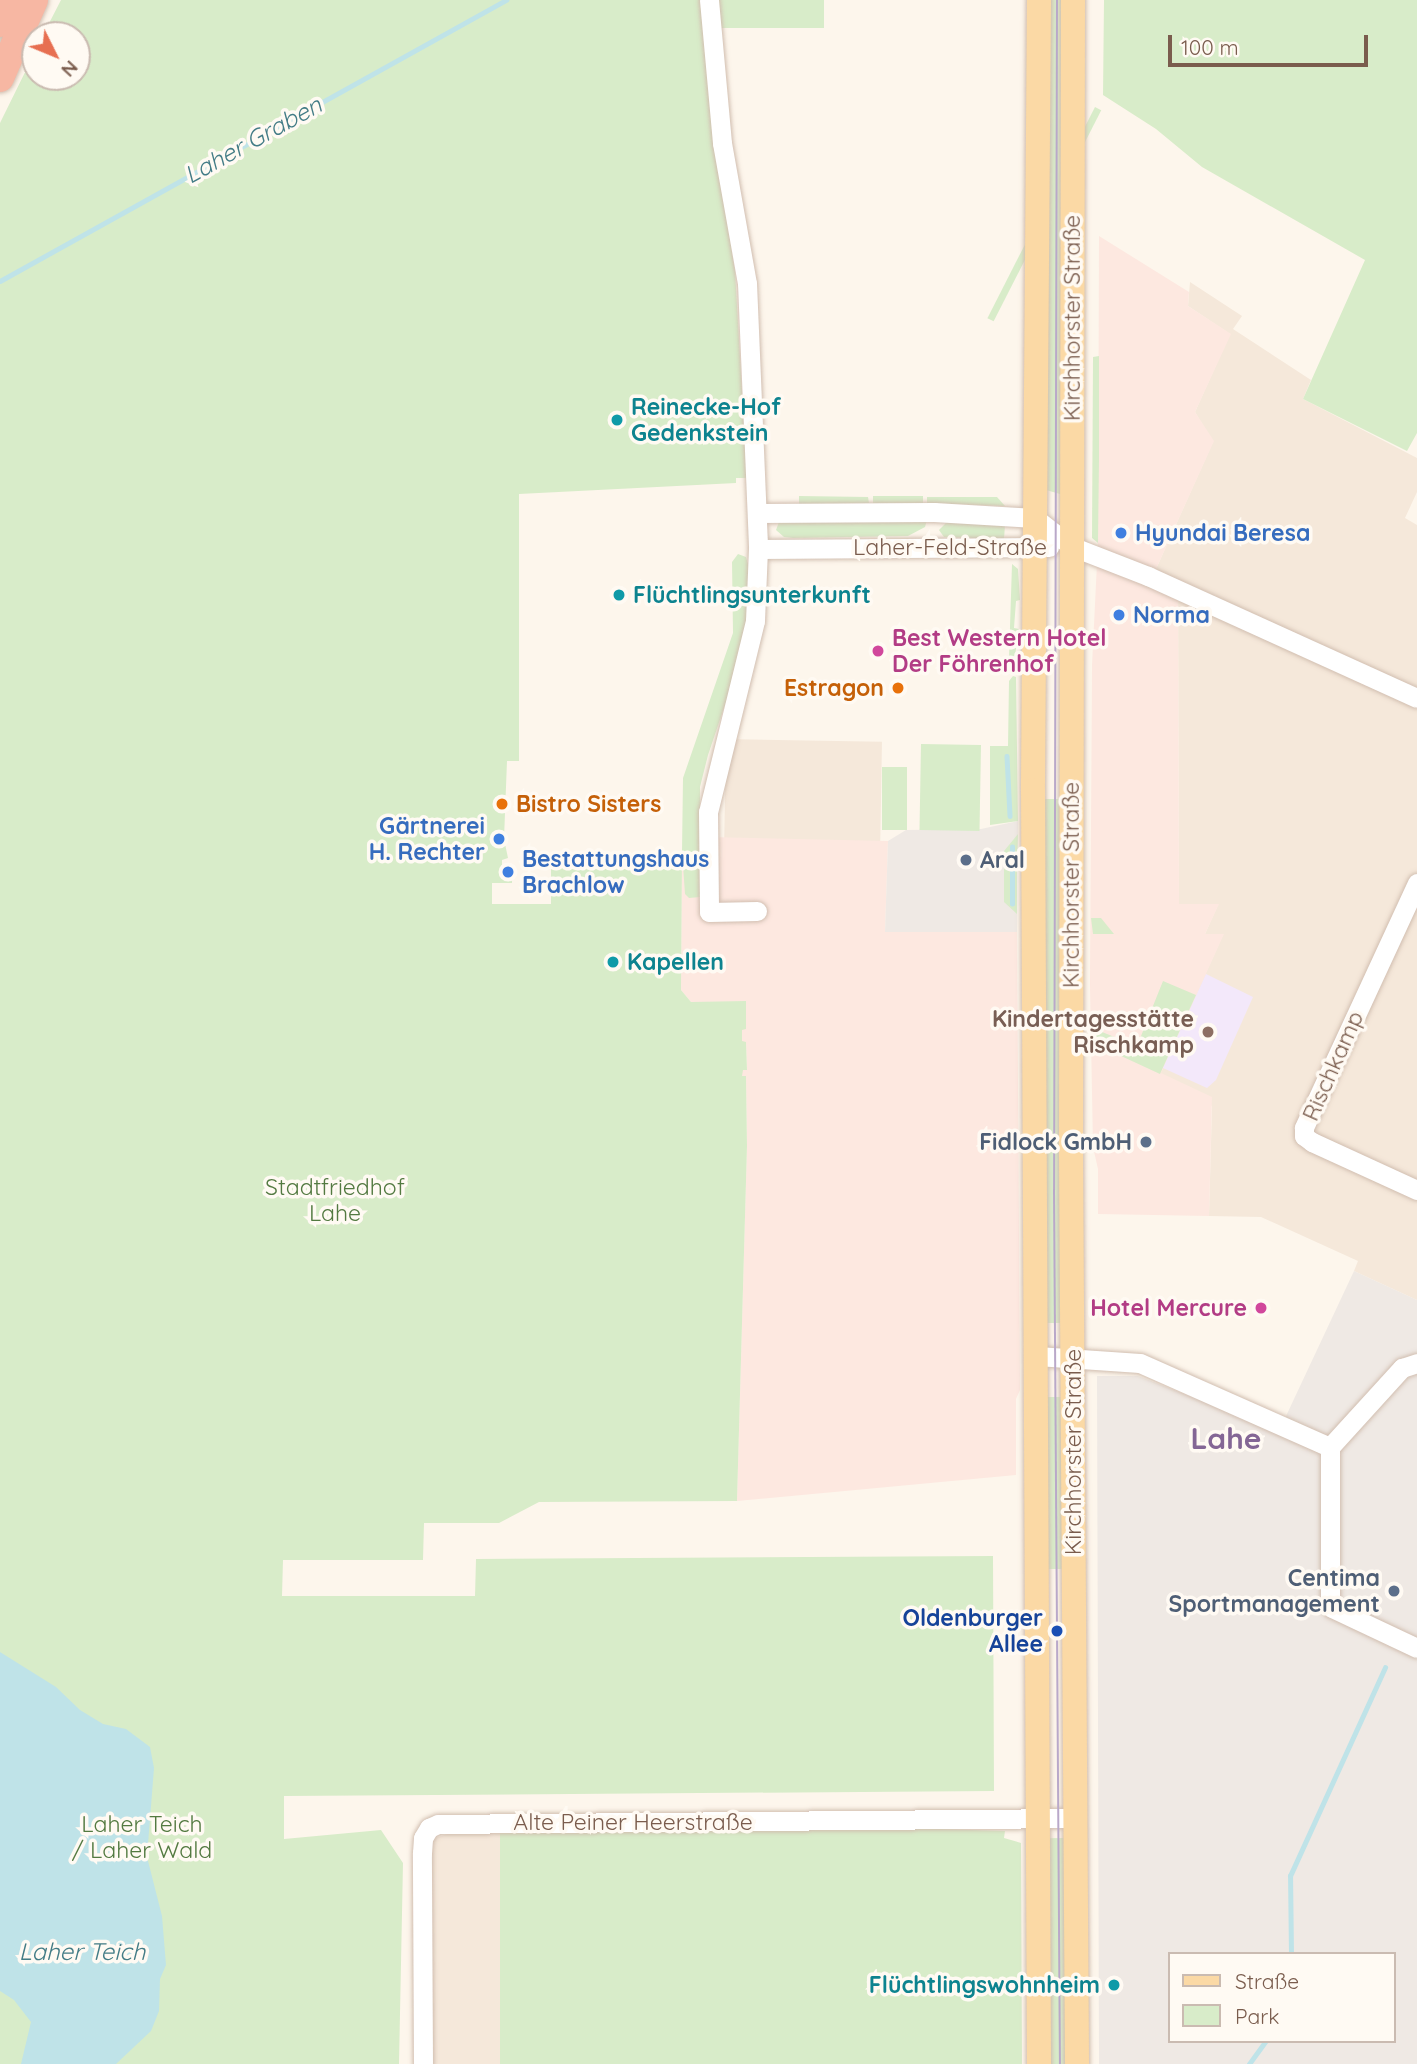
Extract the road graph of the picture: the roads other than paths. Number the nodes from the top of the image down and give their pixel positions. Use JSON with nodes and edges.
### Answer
{"nodes":[{"id":1,"x":10,"y":0,"type":"edge"},
{"id":2,"x":34,"y":0,"type":"edge"},
{"id":3,"x":709,"y":0,"type":"edge"},
{"id":4,"x":1039,"y":0,"type":"edge"},
{"id":5,"x":1073,"y":0,"type":"edge"},
{"id":6,"x":0,"y":23,"type":"edge"},
{"id":7,"x":0,"y":78,"type":"edge"},
{"id":8,"x":757,"y":513,"type":"junction"},
{"id":9,"x":1035,"y":518,"type":"junction"},
{"id":10,"x":1071,"y":546,"type":"junction"},
{"id":11,"x":1034,"y":548,"type":"junction"},
{"id":12,"x":758,"y":549,"type":"junction"},
{"id":13,"x":1417,"y":698,"type":"edge"},
{"id":14,"x":1417,"y":883,"type":"edge"},
{"id":15,"x":757,"y":911,"type":"dead end"},
{"id":16,"x":1417,"y":1190,"type":"edge"},
{"id":17,"x":1037,"y":1356,"type":"junction"},
{"id":18,"x":1072,"y":1358,"type":"junction"},
{"id":19,"x":1417,"y":1363,"type":"edge"},
{"id":20,"x":1330,"y":1447,"type":"junction"},
{"id":21,"x":1417,"y":1648,"type":"edge"},
{"id":22,"x":1076,"y":1818,"type":"junction"},
{"id":23,"x":1038,"y":1820,"type":"junction"},
{"id":24,"x":423,"y":2064,"type":"edge"},
{"id":25,"x":1039,"y":2064,"type":"edge"},
{"id":26,"x":1077,"y":2064,"type":"edge"}],
"edges":[{"from":1,"to":6,"type":"highway"},
{"from":2,"to":7,"type":"highway"},
{"from":3,"to":8,"type":"street"},
{"from":4,"to":9,"type":"main road","name":"Kirchhorster Straße"},
{"from":5,"to":10,"type":"main road","name":"Kirchhorster Straße"},
{"from":8,"to":9,"type":"street","name":"Laher-Feld-Straße"},
{"from":8,"to":12,"type":"street"},
{"from":9,"to":10,"type":"street","name":"Laher-Feld-Straße"},
{"from":9,"to":11,"type":"main road","name":"Kirchhorster Straße"},
{"from":10,"to":11,"type":"street","name":"Laher-Feld-Straße"},
{"from":10,"to":13,"type":"street"},
{"from":10,"to":18,"type":"main road","name":"Kirchhorster Straße"},
{"from":11,"to":12,"type":"street","name":"Laher-Feld-Straße"},
{"from":11,"to":17,"type":"main road","name":"Kirchhorster Straße"},
{"from":12,"to":15,"type":"street"},
{"from":14,"to":16,"type":"street","name":"Rischkamp"},
{"from":17,"to":18,"type":"street"},
{"from":17,"to":23,"type":"main road","name":"Kirchhorster Straße"},
{"from":18,"to":20,"type":"street"},
{"from":18,"to":22,"type":"main road","name":"Kirchhorster Straße"},
{"from":19,"to":20,"type":"street"},
{"from":20,"to":21,"type":"street"},
{"from":22,"to":23,"type":"street","name":"Alte Peiner Heerstraße"},
{"from":22,"to":26,"type":"main road","name":"Kirchhorster Straße"},
{"from":23,"to":24,"type":"street","name":"Alte Peiner Heerstraße"},
{"from":23,"to":25,"type":"main road","name":"Kirchhorster Straße"}]}
